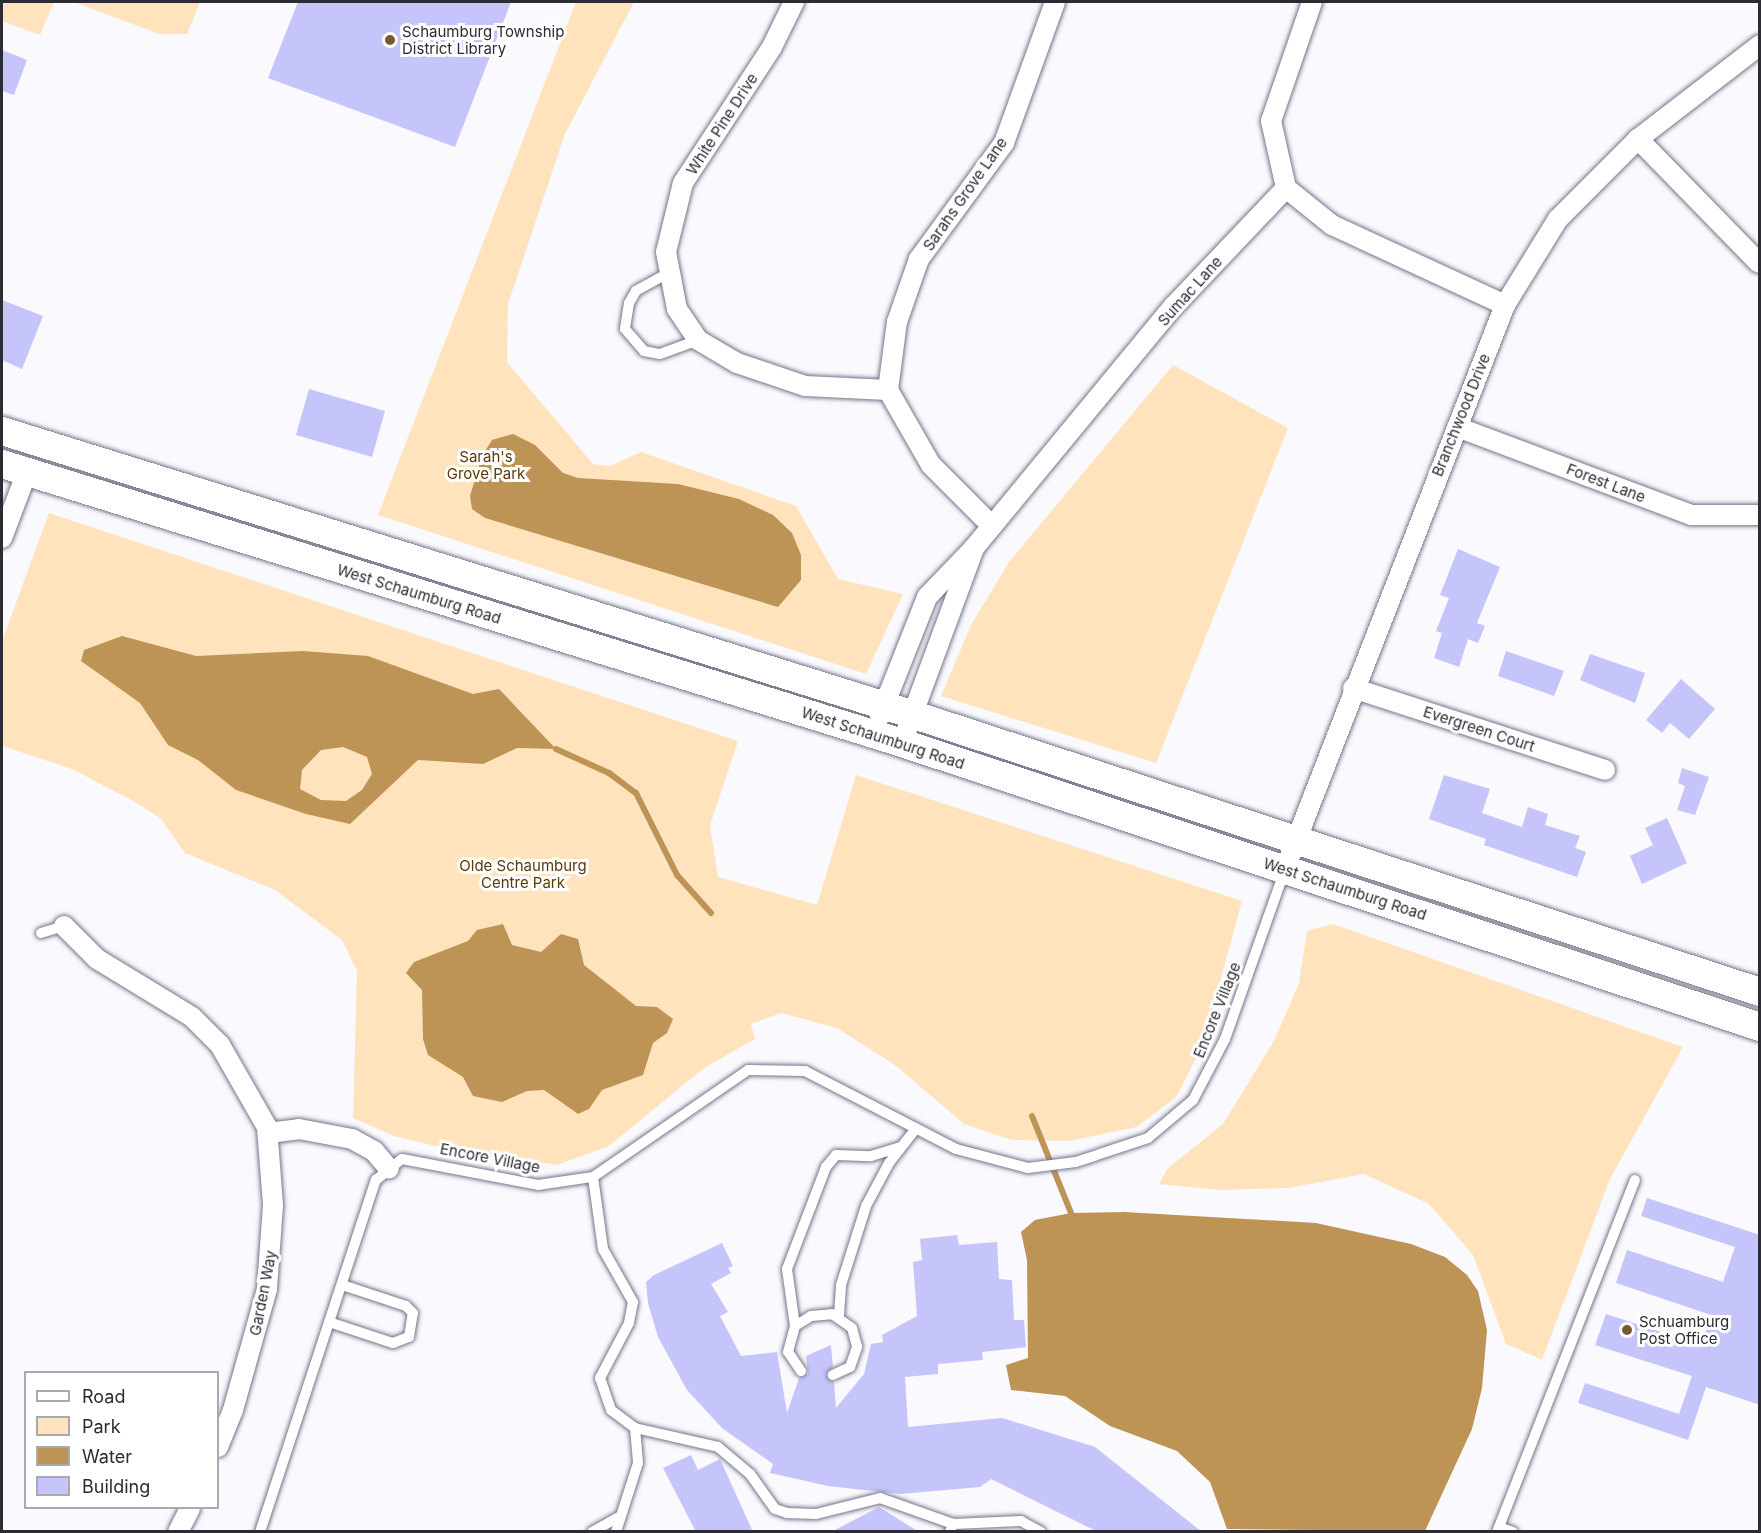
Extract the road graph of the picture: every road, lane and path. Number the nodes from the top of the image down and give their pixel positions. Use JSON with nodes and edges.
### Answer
{"nodes":[{"id":1,"x":794,"y":2,"type":"edge"},
{"id":2,"x":1055,"y":2,"type":"edge"},
{"id":3,"x":1312,"y":2,"type":"edge"},
{"id":4,"x":1760,"y":45,"type":"edge"},
{"id":5,"x":1638,"y":139,"type":"junction"},
{"id":6,"x":1286,"y":188,"type":"junction"},
{"id":7,"x":1759,"y":263,"type":"edge"},
{"id":8,"x":670,"y":272,"type":"junction"},
{"id":9,"x":1505,"y":305,"type":"junction"},
{"id":10,"x":698,"y":340,"type":"junction"},
{"id":11,"x":888,"y":390,"type":"junction"},
{"id":12,"x":1457,"y":427,"type":"junction"},
{"id":13,"x":2,"y":431,"type":"edge"},
{"id":14,"x":14,"y":468,"type":"edge"},
{"id":15,"x":1760,"y":515,"type":"edge"},
{"id":16,"x":992,"y":526,"type":"junction"},
{"id":17,"x":2,"y":538,"type":"edge"},
{"id":18,"x":974,"y":548,"type":"junction"},
{"id":19,"x":1353,"y":688,"type":"junction"},
{"id":20,"x":884,"y":705,"type":"junction"},
{"id":21,"x":911,"y":714,"type":"junction"},
{"id":22,"x":875,"y":734,"type":"junction"},
{"id":23,"x":902,"y":743,"type":"junction"},
{"id":24,"x":1605,"y":770,"type":"dead end"},
{"id":25,"x":1297,"y":840,"type":"junction"},
{"id":26,"x":1285,"y":868,"type":"junction"},
{"id":27,"x":64,"y":926,"type":"joint"},
{"id":28,"x":41,"y":933,"type":"dead end"},
{"id":29,"x":1760,"y":992,"type":"edge"},
{"id":30,"x":1760,"y":1027,"type":"edge"},
{"id":31,"x":914,"y":1131,"type":"junction"},
{"id":32,"x":268,"y":1133,"type":"junction"},
{"id":33,"x":901,"y":1147,"type":"junction"},
{"id":34,"x":389,"y":1169,"type":"junction"},
{"id":35,"x":593,"y":1176,"type":"junction"},
{"id":36,"x":1635,"y":1180,"type":"dead end"},
{"id":37,"x":342,"y":1285,"type":"junction"},
{"id":38,"x":839,"y":1316,"type":"junction"},
{"id":39,"x":329,"y":1322,"type":"junction"},
{"id":40,"x":795,"y":1326,"type":"junction"},
{"id":41,"x":801,"y":1371,"type":"dead end"},
{"id":42,"x":833,"y":1376,"type":"dead end"},
{"id":43,"x":635,"y":1428,"type":"junction"},
{"id":44,"x":219,"y":1445,"type":"edge"},
{"id":45,"x":190,"y":1509,"type":"edge"},
{"id":46,"x":619,"y":1517,"type":"junction"},
{"id":47,"x":951,"y":1528,"type":"edge"},
{"id":48,"x":1498,"y":1529,"type":"edge"},
{"id":49,"x":178,"y":1532,"type":"edge"},
{"id":50,"x":260,"y":1532,"type":"edge"},
{"id":51,"x":592,"y":1532,"type":"edge"},
{"id":52,"x":616,"y":1532,"type":"edge"},
{"id":53,"x":1041,"y":1532,"type":"edge"},
{"id":54,"x":1513,"y":1532,"type":"edge"}],
"edges":[{"from":1,"to":8,"type":"street","name":"White Pine Drive"},
{"from":2,"to":11,"type":"street","name":"Sarahs Grove Lane"},
{"from":3,"to":6,"type":"street"},
{"from":4,"to":5,"type":"street","name":"Branchwood Drive"},
{"from":5,"to":7,"type":"street"},
{"from":5,"to":9,"type":"street","name":"Branchwood Drive"},
{"from":6,"to":9,"type":"street"},
{"from":6,"to":16,"type":"street","name":"Sumac Lane"},
{"from":8,"to":10,"type":"street","name":"White Pine Drive"},
{"from":8,"to":10,"type":"lane"},
{"from":9,"to":12,"type":"street","name":"Branchwood Drive"},
{"from":10,"to":11,"type":"street","name":"White Pine Drive"},
{"from":11,"to":16,"type":"street"},
{"from":12,"to":15,"type":"street","name":"Forest Lane"},
{"from":12,"to":19,"type":"street","name":"Branchwood Drive"},
{"from":13,"to":20,"type":"main road","name":"West Schaumburg Road"},
{"from":14,"to":17,"type":"street"},
{"from":14,"to":22,"type":"main road","name":"West Schaumburg Road"},
{"from":16,"to":18,"type":"street","name":"Sumac Lane"},
{"from":18,"to":20,"type":"street","name":"Sumac Lane"},
{"from":18,"to":21,"type":"street","name":"Sumac Lane"},
{"from":19,"to":24,"type":"street","name":"Evergreen Court"},
{"from":19,"to":25,"type":"street","name":"Branchwood Drive"},
{"from":20,"to":21,"type":"main road","name":"West Schaumburg Road"},
{"from":20,"to":22,"type":"street","name":"Sumac Lane"},
{"from":21,"to":23,"type":"street","name":"Sumac Lane"},
{"from":21,"to":25,"type":"main road","name":"West Schaumburg Road"},
{"from":22,"to":23,"type":"main road","name":"West Schaumburg Road"},
{"from":23,"to":26,"type":"main road","name":"West Schaumburg Road"},
{"from":25,"to":26,"type":"street","name":"Branchwood Drive"},
{"from":25,"to":29,"type":"main road","name":"West Schaumburg Road"},
{"from":26,"to":30,"type":"main road","name":"West Schaumburg Road"},
{"from":26,"to":31,"type":"lane","name":"Encore Village"},
{"from":27,"to":28,"type":"lane"},
{"from":27,"to":32,"type":"street","name":"Garden Way"},
{"from":31,"to":33,"type":"lane"},
{"from":31,"to":35,"type":"lane","name":"Encore Village"},
{"from":32,"to":34,"type":"street"},
{"from":32,"to":44,"type":"street","name":"Garden Way"},
{"from":33,"to":38,"type":"lane"},
{"from":33,"to":40,"type":"lane"},
{"from":34,"to":35,"type":"lane","name":"Encore Village"},
{"from":34,"to":37,"type":"lane"},
{"from":35,"to":43,"type":"lane"},
{"from":36,"to":48,"type":"lane"},
{"from":37,"to":39,"type":"lane"},
{"from":37,"to":39,"type":"lane"},
{"from":38,"to":40,"type":"lane"},
{"from":38,"to":42,"type":"lane"},
{"from":39,"to":50,"type":"lane"},
{"from":40,"to":41,"type":"lane"},
{"from":43,"to":46,"type":"lane"},
{"from":43,"to":47,"type":"lane"},
{"from":45,"to":49,"type":"street"},
{"from":46,"to":51,"type":"lane"},
{"from":46,"to":52,"type":"lane"},
{"from":47,"to":53,"type":"lane"},
{"from":48,"to":54,"type":"lane"}]}
